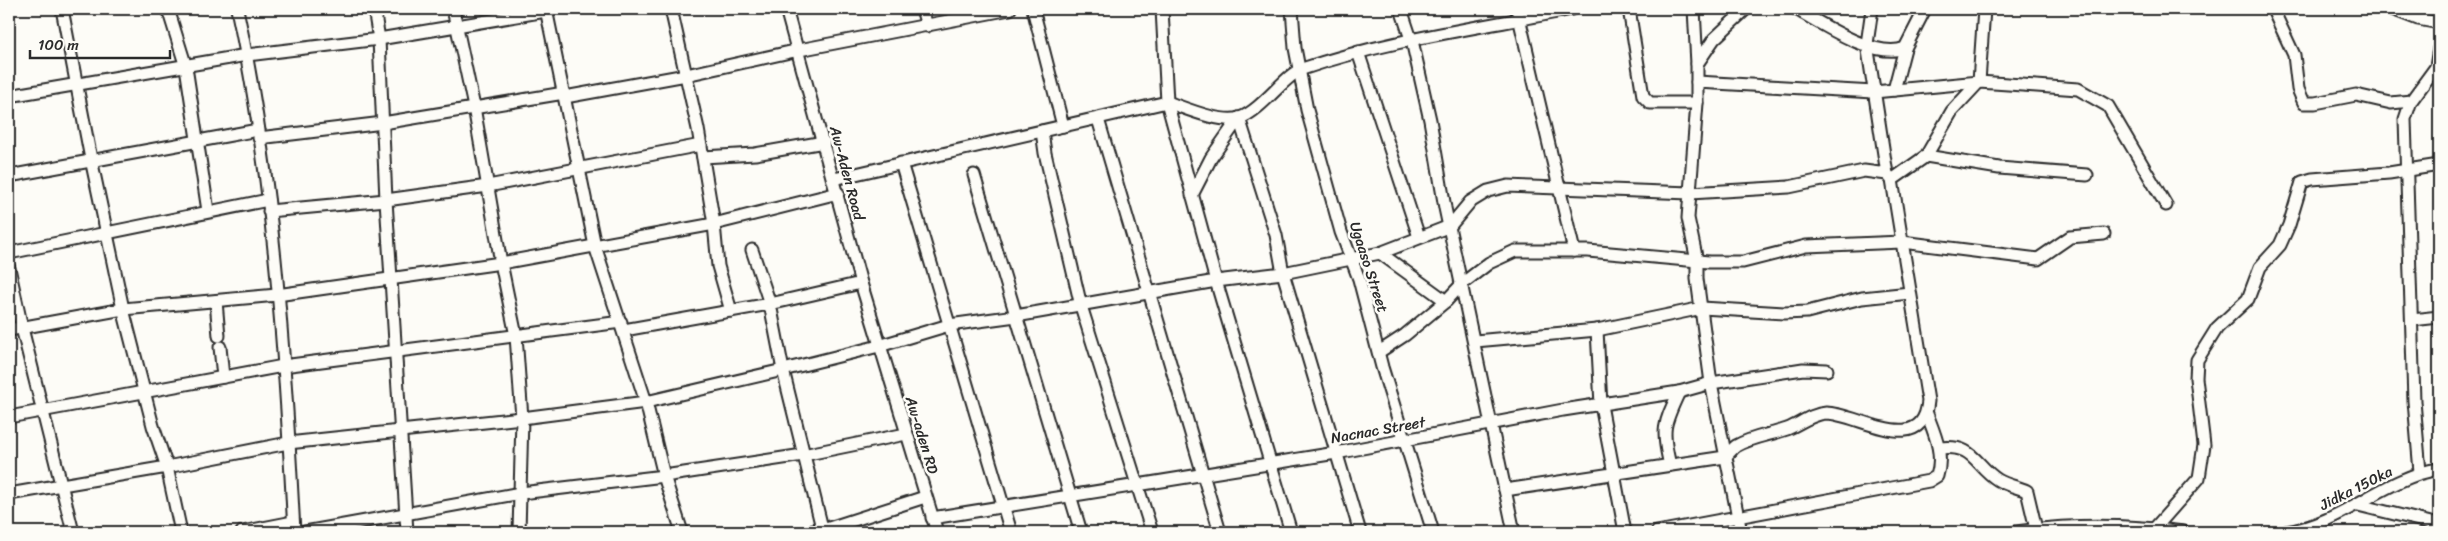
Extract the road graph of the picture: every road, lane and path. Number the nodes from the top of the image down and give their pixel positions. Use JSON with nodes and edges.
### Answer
{"nodes":[{"id":1,"x":62,"y":9,"type":"edge"},
{"id":2,"x":168,"y":9,"type":"edge"},
{"id":3,"x":237,"y":9,"type":"edge"},
{"id":4,"x":374,"y":9,"type":"edge"},
{"id":5,"x":452,"y":9,"type":"edge"},
{"id":6,"x":670,"y":9,"type":"edge"},
{"id":7,"x":786,"y":9,"type":"edge"},
{"id":8,"x":922,"y":9,"type":"edge"},
{"id":9,"x":1010,"y":9,"type":"edge"},
{"id":10,"x":1032,"y":9,"type":"edge"},
{"id":11,"x":1162,"y":9,"type":"edge"},
{"id":12,"x":1292,"y":9,"type":"edge"},
{"id":13,"x":1401,"y":9,"type":"edge"},
{"id":14,"x":1572,"y":9,"type":"edge"},
{"id":15,"x":1629,"y":9,"type":"edge"},
{"id":16,"x":1694,"y":9,"type":"edge"},
{"id":17,"x":1746,"y":9,"type":"edge"},
{"id":18,"x":1796,"y":9,"type":"edge"},
{"id":19,"x":1872,"y":9,"type":"edge"},
{"id":20,"x":1925,"y":9,"type":"edge"},
{"id":21,"x":1984,"y":9,"type":"edge"},
{"id":22,"x":2392,"y":9,"type":"edge"},
{"id":23,"x":546,"y":10,"type":"edge"},
{"id":24,"x":2274,"y":12,"type":"dead end"},
{"id":25,"x":1519,"y":14,"type":"edge"},
{"id":26,"x":2439,"y":23,"type":"edge"},
{"id":27,"x":456,"y":26,"type":"junction"},
{"id":28,"x":927,"y":26,"type":"junction"},
{"id":29,"x":1410,"y":38,"type":"junction"},
{"id":30,"x":379,"y":39,"type":"junction"},
{"id":31,"x":1867,"y":44,"type":"junction"},
{"id":32,"x":1905,"y":48,"type":"junction"},
{"id":33,"x":2439,"y":48,"type":"edge"},
{"id":34,"x":799,"y":50,"type":"junction"},
{"id":35,"x":1358,"y":52,"type":"junction"},
{"id":36,"x":247,"y":56,"type":"junction"},
{"id":37,"x":1697,"y":64,"type":"junction"},
{"id":38,"x":186,"y":67,"type":"junction"},
{"id":39,"x":1299,"y":70,"type":"junction"},
{"id":40,"x":686,"y":75,"type":"junction"},
{"id":41,"x":1697,"y":82,"type":"junction"},
{"id":42,"x":1979,"y":82,"type":"junction"},
{"id":43,"x":77,"y":85,"type":"junction"},
{"id":44,"x":1894,"y":90,"type":"junction"},
{"id":45,"x":1874,"y":92,"type":"junction"},
{"id":46,"x":564,"y":95,"type":"junction"},
{"id":47,"x":9,"y":96,"type":"edge"},
{"id":48,"x":2411,"y":101,"type":"junction"},
{"id":49,"x":1166,"y":102,"type":"junction"},
{"id":50,"x":1696,"y":103,"type":"junction"},
{"id":51,"x":474,"y":107,"type":"junction"},
{"id":52,"x":1239,"y":118,"type":"junction"},
{"id":53,"x":1098,"y":119,"type":"junction"},
{"id":54,"x":383,"y":123,"type":"junction"},
{"id":55,"x":1063,"y":126,"type":"junction"},
{"id":56,"x":1042,"y":131,"type":"junction"},
{"id":57,"x":259,"y":134,"type":"junction"},
{"id":58,"x":198,"y":140,"type":"junction"},
{"id":59,"x":824,"y":142,"type":"junction"},
{"id":60,"x":701,"y":145,"type":"junction"},
{"id":61,"x":1926,"y":156,"type":"junction"},
{"id":62,"x":703,"y":157,"type":"junction"},
{"id":63,"x":91,"y":159,"type":"junction"},
{"id":64,"x":901,"y":163,"type":"junction"},
{"id":65,"x":2439,"y":165,"type":"edge"},
{"id":66,"x":578,"y":167,"type":"junction"},
{"id":67,"x":2405,"y":169,"type":"junction"},
{"id":68,"x":974,"y":175,"type":"dead end"},
{"id":69,"x":9,"y":176,"type":"edge"},
{"id":70,"x":2087,"y":176,"type":"dead end"},
{"id":71,"x":1889,"y":177,"type":"junction"},
{"id":72,"x":834,"y":179,"type":"junction"},
{"id":73,"x":488,"y":186,"type":"junction"},
{"id":74,"x":1560,"y":189,"type":"junction"},
{"id":75,"x":838,"y":192,"type":"junction"},
{"id":76,"x":1690,"y":193,"type":"junction"},
{"id":77,"x":1192,"y":195,"type":"junction"},
{"id":78,"x":386,"y":200,"type":"junction"},
{"id":79,"x":269,"y":205,"type":"junction"},
{"id":80,"x":2166,"y":205,"type":"dead end"},
{"id":81,"x":208,"y":211,"type":"junction"},
{"id":82,"x":714,"y":224,"type":"junction"},
{"id":83,"x":1450,"y":226,"type":"junction"},
{"id":84,"x":107,"y":232,"type":"junction"},
{"id":85,"x":2104,"y":234,"type":"dead end"},
{"id":86,"x":1419,"y":237,"type":"junction"},
{"id":87,"x":1902,"y":242,"type":"junction"},
{"id":88,"x":595,"y":246,"type":"junction"},
{"id":89,"x":752,"y":250,"type":"dead end"},
{"id":90,"x":1574,"y":251,"type":"junction"},
{"id":91,"x":9,"y":253,"type":"edge"},
{"id":92,"x":1380,"y":253,"type":"junction"},
{"id":93,"x":1350,"y":258,"type":"junction"},
{"id":94,"x":1697,"y":261,"type":"junction"},
{"id":95,"x":501,"y":263,"type":"junction"},
{"id":96,"x":9,"y":268,"type":"edge"},
{"id":97,"x":1283,"y":272,"type":"junction"},
{"id":98,"x":392,"y":280,"type":"junction"},
{"id":99,"x":1216,"y":282,"type":"junction"},
{"id":100,"x":861,"y":283,"type":"junction"},
{"id":101,"x":1462,"y":283,"type":"junction"},
{"id":102,"x":1910,"y":293,"type":"junction"},
{"id":103,"x":1149,"y":294,"type":"junction"},
{"id":104,"x":277,"y":296,"type":"junction"},
{"id":105,"x":216,"y":301,"type":"junction"},
{"id":106,"x":1446,"y":302,"type":"junction"},
{"id":107,"x":770,"y":304,"type":"junction"},
{"id":108,"x":1080,"y":306,"type":"junction"},
{"id":109,"x":1702,"y":308,"type":"junction"},
{"id":110,"x":123,"y":309,"type":"junction"},
{"id":111,"x":731,"y":311,"type":"junction"},
{"id":112,"x":1016,"y":316,"type":"junction"},
{"id":113,"x":2439,"y":317,"type":"edge"},
{"id":114,"x":2412,"y":320,"type":"junction"},
{"id":115,"x":949,"y":325,"type":"junction"},
{"id":116,"x":622,"y":326,"type":"junction"},
{"id":117,"x":22,"y":328,"type":"junction"},
{"id":118,"x":9,"y":330,"type":"edge"},
{"id":119,"x":1598,"y":330,"type":"junction"},
{"id":120,"x":516,"y":336,"type":"junction"},
{"id":121,"x":1475,"y":341,"type":"junction"},
{"id":122,"x":879,"y":346,"type":"junction"},
{"id":123,"x":397,"y":352,"type":"junction"},
{"id":124,"x":1379,"y":352,"type":"junction"},
{"id":125,"x":283,"y":366,"type":"junction"},
{"id":126,"x":783,"y":370,"type":"junction"},
{"id":127,"x":1827,"y":370,"type":"dead end"},
{"id":128,"x":223,"y":377,"type":"junction"},
{"id":129,"x":1711,"y":384,"type":"junction"},
{"id":130,"x":144,"y":392,"type":"junction"},
{"id":131,"x":1679,"y":392,"type":"junction"},
{"id":132,"x":646,"y":402,"type":"junction"},
{"id":133,"x":1601,"y":405,"type":"junction"},
{"id":134,"x":43,"y":411,"type":"junction"},
{"id":135,"x":1927,"y":414,"type":"junction"},
{"id":136,"x":9,"y":417,"type":"edge"},
{"id":137,"x":522,"y":418,"type":"junction"},
{"id":138,"x":1490,"y":425,"type":"junction"},
{"id":139,"x":401,"y":430,"type":"junction"},
{"id":140,"x":906,"y":434,"type":"junction"},
{"id":141,"x":1404,"y":440,"type":"junction"},
{"id":142,"x":288,"y":443,"type":"junction"},
{"id":143,"x":1940,"y":448,"type":"junction"},
{"id":144,"x":1336,"y":453,"type":"junction"},
{"id":145,"x":803,"y":455,"type":"junction"},
{"id":146,"x":1725,"y":457,"type":"junction"},
{"id":147,"x":1270,"y":464,"type":"junction"},
{"id":148,"x":1670,"y":465,"type":"junction"},
{"id":149,"x":167,"y":467,"type":"junction"},
{"id":150,"x":2439,"y":469,"type":"edge"},
{"id":151,"x":2420,"y":472,"type":"junction"},
{"id":152,"x":1203,"y":474,"type":"junction"},
{"id":153,"x":1615,"y":474,"type":"junction"},
{"id":154,"x":664,"y":476,"type":"junction"},
{"id":155,"x":61,"y":485,"type":"junction"},
{"id":156,"x":1139,"y":485,"type":"junction"},
{"id":157,"x":1505,"y":490,"type":"junction"},
{"id":158,"x":521,"y":493,"type":"junction"},
{"id":159,"x":9,"y":494,"type":"edge"},
{"id":160,"x":1070,"y":496,"type":"junction"},
{"id":161,"x":925,"y":497,"type":"junction"},
{"id":162,"x":2358,"y":505,"type":"junction"},
{"id":163,"x":1003,"y":506,"type":"junction"},
{"id":164,"x":406,"y":513,"type":"junction"},
{"id":165,"x":932,"y":518,"type":"junction"},
{"id":166,"x":1736,"y":518,"type":"junction"},
{"id":167,"x":2439,"y":525,"type":"edge"},
{"id":168,"x":293,"y":527,"type":"edge"},
{"id":169,"x":2155,"y":528,"type":"junction"},
{"id":170,"x":2036,"y":529,"type":"junction"},
{"id":171,"x":823,"y":531,"type":"edge"},
{"id":172,"x":73,"y":532,"type":"edge"},
{"id":173,"x":181,"y":532,"type":"edge"},
{"id":174,"x":242,"y":532,"type":"edge"},
{"id":175,"x":305,"y":532,"type":"edge"},
{"id":176,"x":407,"y":532,"type":"edge"},
{"id":177,"x":520,"y":532,"type":"edge"},
{"id":178,"x":682,"y":532,"type":"edge"},
{"id":179,"x":806,"y":532,"type":"edge"},
{"id":180,"x":937,"y":532,"type":"edge"},
{"id":181,"x":1011,"y":532,"type":"edge"},
{"id":182,"x":1081,"y":532,"type":"edge"},
{"id":183,"x":1152,"y":532,"type":"edge"},
{"id":184,"x":1220,"y":532,"type":"edge"},
{"id":185,"x":1290,"y":532,"type":"edge"},
{"id":186,"x":1360,"y":532,"type":"edge"},
{"id":187,"x":1433,"y":532,"type":"edge"},
{"id":188,"x":1514,"y":532,"type":"edge"},
{"id":189,"x":1625,"y":532,"type":"edge"},
{"id":190,"x":1658,"y":532,"type":"edge"},
{"id":191,"x":1740,"y":532,"type":"edge"},
{"id":192,"x":2016,"y":532,"type":"edge"},
{"id":193,"x":2184,"y":532,"type":"edge"},
{"id":194,"x":2286,"y":532,"type":"edge"}],
"edges":[{"from":1,"to":43,"type":"street"},
{"from":2,"to":38,"type":"street"},
{"from":3,"to":36,"type":"street"},
{"from":4,"to":30,"type":"street"},
{"from":5,"to":27,"type":"street"},
{"from":6,"to":40,"type":"street"},
{"from":7,"to":34,"type":"street","name":"Aw-Aden Road"},
{"from":8,"to":28,"type":"street"},
{"from":9,"to":28,"type":"street"},
{"from":10,"to":55,"type":"street"},
{"from":11,"to":49,"type":"street"},
{"from":12,"to":39,"type":"street","name":"Ugaaso Street"},
{"from":13,"to":29,"type":"street"},
{"from":14,"to":25,"type":"street"},
{"from":15,"to":50,"type":"street"},
{"from":16,"to":37,"type":"street"},
{"from":17,"to":37,"type":"street"},
{"from":18,"to":31,"type":"street"},
{"from":19,"to":31,"type":"street"},
{"from":20,"to":32,"type":"street"},
{"from":21,"to":42,"type":"street"},
{"from":22,"to":26,"type":"street"},
{"from":23,"to":27,"type":"street"},
{"from":23,"to":46,"type":"street"},
{"from":24,"to":48,"type":"street"},
{"from":25,"to":29,"type":"street"},
{"from":25,"to":74,"type":"street"},
{"from":27,"to":30,"type":"street"},
{"from":27,"to":51,"type":"street"},
{"from":28,"to":34,"type":"street"},
{"from":29,"to":35,"type":"street"},
{"from":29,"to":83,"type":"street"},
{"from":30,"to":36,"type":"street"},
{"from":30,"to":54,"type":"street"},
{"from":31,"to":32,"type":"street"},
{"from":31,"to":45,"type":"street"},
{"from":32,"to":44,"type":"street"},
{"from":33,"to":48,"type":"street"},
{"from":34,"to":40,"type":"street"},
{"from":34,"to":59,"type":"street","name":"Aw-Aden Road"},
{"from":35,"to":39,"type":"street"},
{"from":35,"to":86,"type":"street"},
{"from":36,"to":38,"type":"street"},
{"from":36,"to":57,"type":"street"},
{"from":37,"to":41,"type":"street"},
{"from":38,"to":43,"type":"street"},
{"from":38,"to":58,"type":"street"},
{"from":39,"to":52,"type":"street"},
{"from":39,"to":93,"type":"street","name":"Ugaaso Street"},
{"from":40,"to":46,"type":"street"},
{"from":40,"to":60,"type":"street"},
{"from":41,"to":45,"type":"street"},
{"from":41,"to":50,"type":"street"},
{"from":42,"to":44,"type":"street"},
{"from":42,"to":61,"type":"street"},
{"from":42,"to":80,"type":"street"},
{"from":43,"to":47,"type":"street"},
{"from":43,"to":63,"type":"street"},
{"from":44,"to":45,"type":"street"},
{"from":45,"to":71,"type":"street"},
{"from":46,"to":51,"type":"street"},
{"from":46,"to":66,"type":"street"},
{"from":48,"to":67,"type":"street"},
{"from":49,"to":52,"type":"street"},
{"from":49,"to":53,"type":"street"},
{"from":49,"to":77,"type":"street"},
{"from":50,"to":76,"type":"street"},
{"from":51,"to":54,"type":"street"},
{"from":51,"to":73,"type":"street"},
{"from":52,"to":77,"type":"street"},
{"from":52,"to":97,"type":"street"},
{"from":53,"to":55,"type":"street"},
{"from":53,"to":103,"type":"street"},
{"from":54,"to":57,"type":"street"},
{"from":54,"to":78,"type":"street"},
{"from":55,"to":56,"type":"street"},
{"from":56,"to":64,"type":"street"},
{"from":56,"to":108,"type":"street"},
{"from":57,"to":58,"type":"street"},
{"from":57,"to":79,"type":"street"},
{"from":58,"to":63,"type":"street"},
{"from":58,"to":81,"type":"street"},
{"from":59,"to":62,"type":"street"},
{"from":59,"to":72,"type":"street","name":"Aw-Aden Road"},
{"from":60,"to":62,"type":"street"},
{"from":60,"to":66,"type":"street"},
{"from":61,"to":70,"type":"street"},
{"from":61,"to":71,"type":"street"},
{"from":62,"to":82,"type":"street"},
{"from":63,"to":69,"type":"street"},
{"from":63,"to":84,"type":"street"},
{"from":64,"to":72,"type":"street"},
{"from":64,"to":115,"type":"street"},
{"from":65,"to":67,"type":"street"},
{"from":66,"to":73,"type":"street"},
{"from":66,"to":88,"type":"street"},
{"from":67,"to":114,"type":"street"},
{"from":67,"to":169,"type":"street"},
{"from":68,"to":112,"type":"street"},
{"from":71,"to":76,"type":"street"},
{"from":71,"to":87,"type":"street"},
{"from":72,"to":75,"type":"street","name":"Aw-Aden Road"},
{"from":73,"to":78,"type":"street"},
{"from":73,"to":95,"type":"street"},
{"from":74,"to":76,"type":"street"},
{"from":74,"to":83,"type":"street"},
{"from":74,"to":90,"type":"street"},
{"from":75,"to":82,"type":"street"},
{"from":75,"to":100,"type":"street","name":"Aw-Aden Road"},
{"from":76,"to":94,"type":"street"},
{"from":77,"to":99,"type":"street"},
{"from":78,"to":79,"type":"street"},
{"from":78,"to":98,"type":"street"},
{"from":79,"to":81,"type":"street"},
{"from":79,"to":104,"type":"street"},
{"from":81,"to":84,"type":"street"},
{"from":82,"to":88,"type":"street"},
{"from":82,"to":111,"type":"street"},
{"from":83,"to":86,"type":"street"},
{"from":83,"to":101,"type":"street"},
{"from":84,"to":91,"type":"street"},
{"from":84,"to":110,"type":"street"},
{"from":85,"to":87,"type":"street"},
{"from":86,"to":92,"type":"street"},
{"from":87,"to":94,"type":"street"},
{"from":87,"to":102,"type":"street"},
{"from":88,"to":95,"type":"street"},
{"from":88,"to":116,"type":"street"},
{"from":89,"to":107,"type":"street"},
{"from":90,"to":94,"type":"street"},
{"from":90,"to":101,"type":"street"},
{"from":92,"to":93,"type":"street"},
{"from":92,"to":106,"type":"street"},
{"from":93,"to":97,"type":"street"},
{"from":93,"to":124,"type":"street","name":"Ugaaso Street"},
{"from":94,"to":109,"type":"street"},
{"from":95,"to":98,"type":"street"},
{"from":95,"to":120,"type":"street"},
{"from":96,"to":117,"type":"street"},
{"from":97,"to":99,"type":"street"},
{"from":97,"to":144,"type":"street"},
{"from":98,"to":104,"type":"street"},
{"from":98,"to":123,"type":"street"},
{"from":99,"to":103,"type":"street"},
{"from":99,"to":147,"type":"street"},
{"from":100,"to":107,"type":"street"},
{"from":100,"to":122,"type":"street","name":"Aw-Aden Road"},
{"from":101,"to":106,"type":"street"},
{"from":101,"to":121,"type":"street"},
{"from":102,"to":109,"type":"street"},
{"from":102,"to":135,"type":"street"},
{"from":103,"to":108,"type":"street"},
{"from":103,"to":152,"type":"street"},
{"from":104,"to":105,"type":"street"},
{"from":104,"to":125,"type":"street"},
{"from":105,"to":110,"type":"street"},
{"from":105,"to":128,"type":"street"},
{"from":106,"to":124,"type":"street"},
{"from":107,"to":111,"type":"street"},
{"from":107,"to":126,"type":"street"},
{"from":108,"to":112,"type":"street"},
{"from":108,"to":156,"type":"street"},
{"from":109,"to":119,"type":"street"},
{"from":109,"to":129,"type":"street"},
{"from":110,"to":117,"type":"street"},
{"from":110,"to":130,"type":"street"},
{"from":111,"to":116,"type":"street"},
{"from":112,"to":115,"type":"street"},
{"from":112,"to":160,"type":"street"},
{"from":113,"to":114,"type":"street"},
{"from":114,"to":151,"type":"street"},
{"from":115,"to":122,"type":"street"},
{"from":115,"to":163,"type":"street"},
{"from":116,"to":120,"type":"street"},
{"from":116,"to":132,"type":"street"},
{"from":117,"to":118,"type":"street"},
{"from":117,"to":134,"type":"street"},
{"from":119,"to":121,"type":"street"},
{"from":119,"to":133,"type":"street"},
{"from":120,"to":123,"type":"street"},
{"from":120,"to":137,"type":"street"},
{"from":121,"to":138,"type":"street"},
{"from":122,"to":126,"type":"street"},
{"from":122,"to":140,"type":"street","name":"Aw-aden RD"},
{"from":123,"to":125,"type":"street"},
{"from":123,"to":139,"type":"street"},
{"from":124,"to":141,"type":"street","name":"Ugaaso Street"},
{"from":125,"to":128,"type":"street"},
{"from":125,"to":142,"type":"street"},
{"from":126,"to":132,"type":"street"},
{"from":126,"to":145,"type":"street"},
{"from":127,"to":129,"type":"street","name":"Nacnac Street"},
{"from":128,"to":130,"type":"street"},
{"from":129,"to":131,"type":"street","name":"Nacnac Street"},
{"from":129,"to":146,"type":"street"},
{"from":130,"to":134,"type":"street"},
{"from":130,"to":149,"type":"street"},
{"from":131,"to":133,"type":"street","name":"Nacnac Street"},
{"from":131,"to":148,"type":"street"},
{"from":132,"to":137,"type":"street"},
{"from":132,"to":154,"type":"street"},
{"from":133,"to":138,"type":"street","name":"Nacnac Street"},
{"from":133,"to":153,"type":"street"},
{"from":134,"to":136,"type":"street"},
{"from":134,"to":155,"type":"street"},
{"from":135,"to":143,"type":"street"},
{"from":135,"to":146,"type":"street"},
{"from":137,"to":139,"type":"street"},
{"from":137,"to":158,"type":"street"},
{"from":138,"to":141,"type":"street","name":"Nacnac Street"},
{"from":138,"to":157,"type":"street"},
{"from":139,"to":142,"type":"street"},
{"from":139,"to":164,"type":"street"},
{"from":140,"to":145,"type":"street"},
{"from":140,"to":161,"type":"street","name":"Aw-aden RD"},
{"from":141,"to":144,"type":"street","name":"Nacnac Street"},
{"from":141,"to":187,"type":"street","name":"Ugaaso Street"},
{"from":142,"to":149,"type":"street"},
{"from":142,"to":168,"type":"street"},
{"from":143,"to":166,"type":"street"},
{"from":143,"to":170,"type":"street"},
{"from":144,"to":147,"type":"street","name":"Nacnac Street"},
{"from":144,"to":186,"type":"street"},
{"from":145,"to":154,"type":"street"},
{"from":145,"to":171,"type":"street"},
{"from":146,"to":148,"type":"street"},
{"from":146,"to":166,"type":"street"},
{"from":147,"to":152,"type":"street","name":"Nacnac Street"},
{"from":147,"to":185,"type":"street"},
{"from":148,"to":153,"type":"street"},
{"from":149,"to":155,"type":"street"},
{"from":149,"to":173,"type":"street"},
{"from":150,"to":151,"type":"street","name":"Jidka 150ka"},
{"from":151,"to":162,"type":"street","name":"Jidka 150ka"},
{"from":152,"to":156,"type":"street","name":"Nacnac Street"},
{"from":152,"to":184,"type":"street"},
{"from":153,"to":157,"type":"street"},
{"from":153,"to":189,"type":"street"},
{"from":154,"to":158,"type":"street"},
{"from":154,"to":178,"type":"street"},
{"from":155,"to":159,"type":"street"},
{"from":155,"to":172,"type":"street"},
{"from":156,"to":160,"type":"street","name":"Nacnac Street"},
{"from":156,"to":183,"type":"street"},
{"from":157,"to":188,"type":"street"},
{"from":158,"to":164,"type":"street"},
{"from":158,"to":177,"type":"street"},
{"from":160,"to":163,"type":"street","name":"Nacnac Street"},
{"from":160,"to":182,"type":"street"},
{"from":161,"to":165,"type":"street","name":"Aw-aden RD"},
{"from":161,"to":171,"type":"street"},
{"from":162,"to":167,"type":"street"},
{"from":162,"to":194,"type":"street","name":"Jidka 150ka"},
{"from":163,"to":165,"type":"street","name":"Nacnac Street"},
{"from":163,"to":181,"type":"street"},
{"from":164,"to":175,"type":"street"},
{"from":164,"to":176,"type":"street"},
{"from":165,"to":180,"type":"street","name":"Aw-aden RD"},
{"from":166,"to":190,"type":"street"},
{"from":166,"to":191,"type":"street"},
{"from":168,"to":174,"type":"street"},
{"from":169,"to":170,"type":"street"},
{"from":169,"to":193,"type":"street"},
{"from":170,"to":192,"type":"street"},
{"from":171,"to":179,"type":"street"}]}
